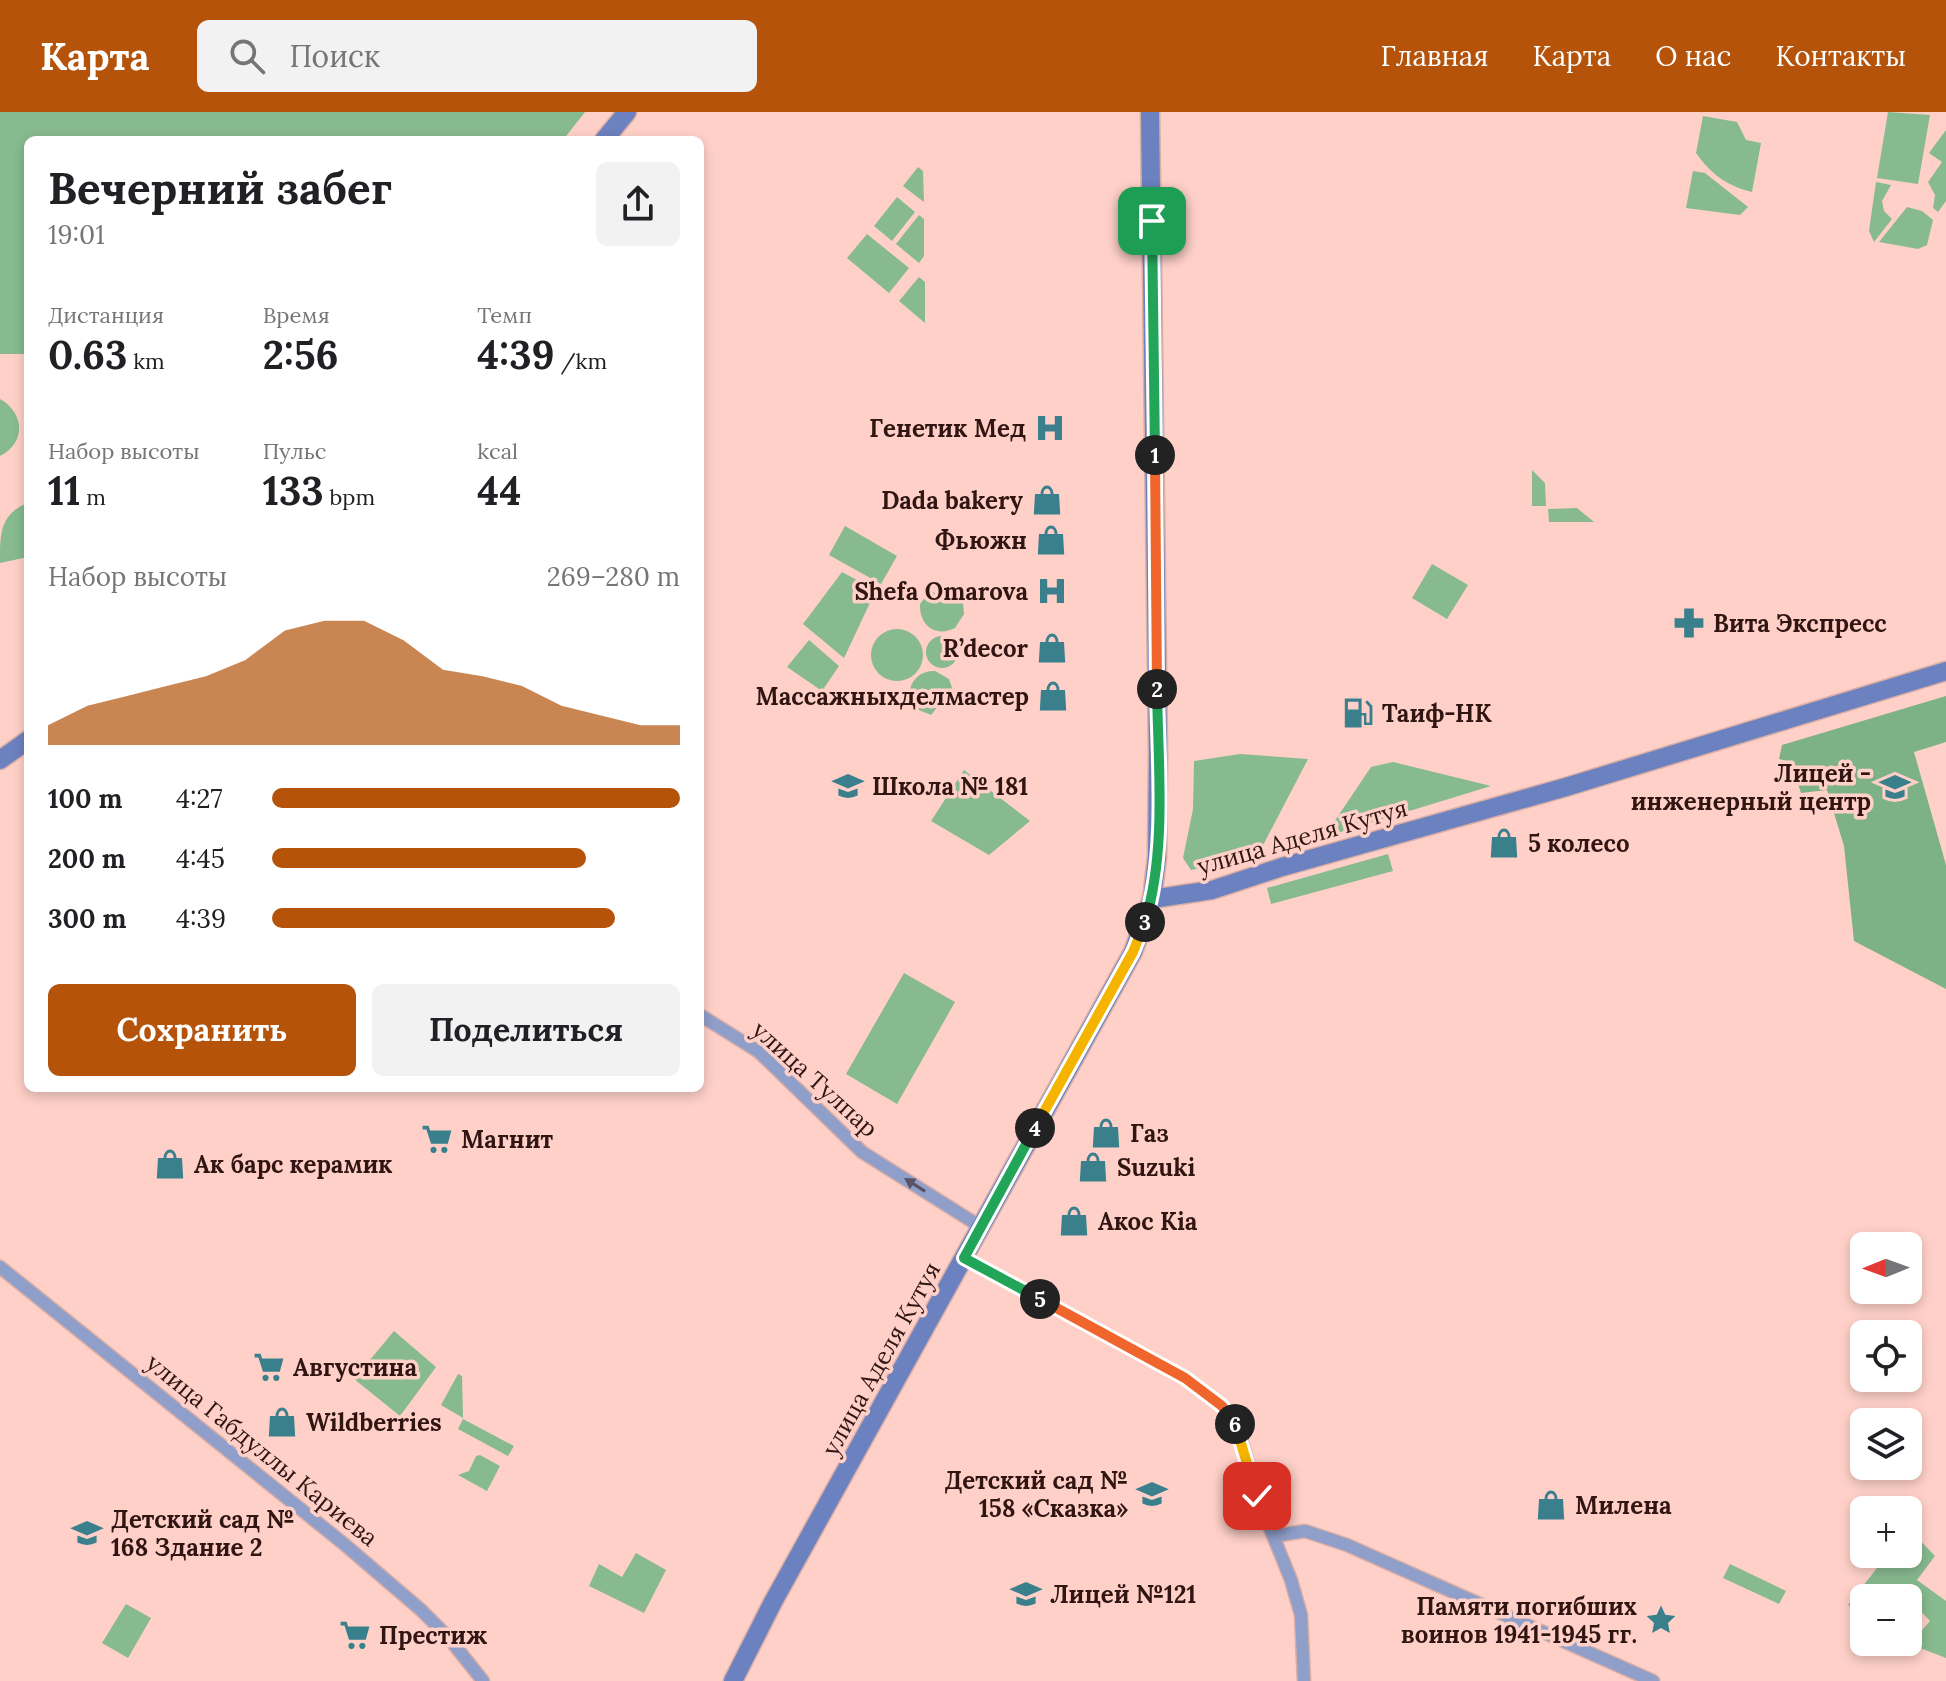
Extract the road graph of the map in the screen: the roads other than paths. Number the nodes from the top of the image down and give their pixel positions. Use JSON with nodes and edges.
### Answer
{"nodes":[{"id":1,"x":627,"y":112,"type":"edge"},
{"id":2,"x":1150,"y":112,"type":"edge"},
{"id":3,"x":607,"y":136,"type":"edge"},
{"id":4,"x":1946,"y":671,"type":"edge"},
{"id":5,"x":24,"y":743,"type":"edge"},
{"id":6,"x":0,"y":760,"type":"edge"},
{"id":7,"x":1152,"y":899,"type":"junction"},
{"id":8,"x":704,"y":1018,"type":"edge"},
{"id":9,"x":981,"y":1227,"type":"junction"},
{"id":10,"x":964,"y":1258,"type":"junction"},
{"id":11,"x":0,"y":1267,"type":"edge"},
{"id":12,"x":1274,"y":1536,"type":"junction"},
{"id":13,"x":483,"y":1681,"type":"edge"},
{"id":14,"x":733,"y":1681,"type":"edge"},
{"id":15,"x":1304,"y":1681,"type":"edge"},
{"id":16,"x":1653,"y":1681,"type":"edge"}],
"edges":[{"from":1,"to":3,"type":"main road"},
{"from":2,"to":7,"type":"main road"},
{"from":4,"to":7,"type":"main road","name":"улица Аделя Кутуя"},
{"from":5,"to":6,"type":"main road"},
{"from":7,"to":9,"type":"main road","name":"улица Аделя Кутуя"},
{"from":9,"to":8,"type":"street","name":"улица Тулпар","one_way":true},
{"from":9,"to":10,"type":"main road","name":"улица Аделя Кутуя"},
{"from":10,"to":12,"type":"street"},
{"from":10,"to":14,"type":"main road","name":"улица Аделя Кутуя"},
{"from":11,"to":13,"type":"street","name":"улица Габдуллы Кариева"},
{"from":12,"to":15,"type":"street"},
{"from":12,"to":16,"type":"street"}]}
